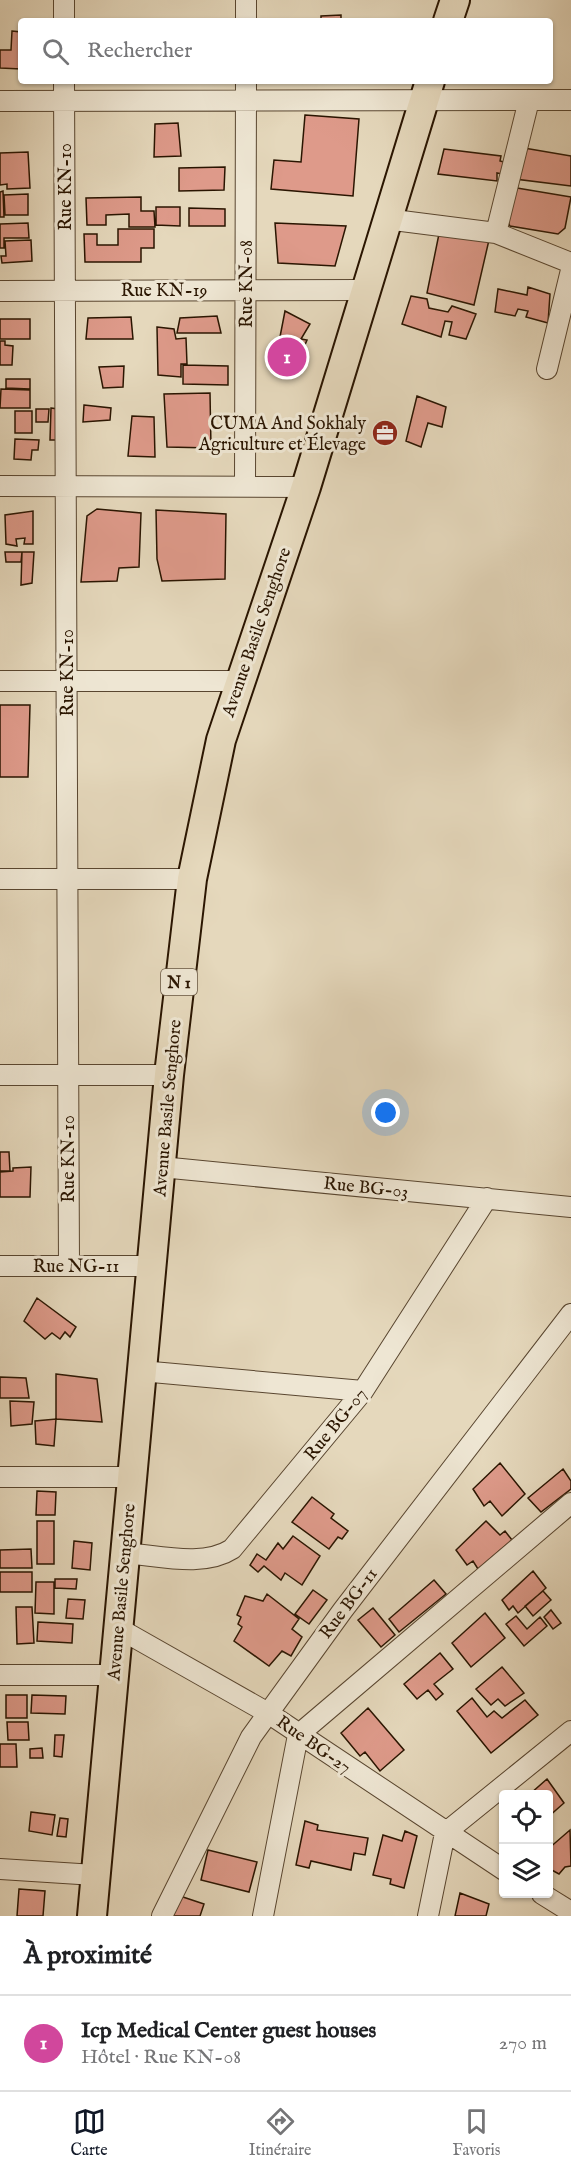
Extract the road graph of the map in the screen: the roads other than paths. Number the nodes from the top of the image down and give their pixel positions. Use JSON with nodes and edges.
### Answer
{"nodes":[{"id":1,"x":64,"y":0,"type":"edge"},
{"id":2,"x":246,"y":0,"type":"edge"},
{"id":3,"x":455,"y":0,"type":"edge"},
{"id":4,"x":64,"y":18,"type":"edge"},
{"id":5,"x":246,"y":18,"type":"edge"},
{"id":6,"x":449,"y":18,"type":"edge"},
{"id":7,"x":64,"y":84,"type":"edge"},
{"id":8,"x":246,"y":84,"type":"edge"},
{"id":9,"x":426,"y":91,"type":"edge"},
{"id":10,"x":528,"y":100,"type":"junction"},
{"id":11,"x":571,"y":100,"type":"edge"},
{"id":12,"x":0,"y":101,"type":"edge"},
{"id":13,"x":64,"y":101,"type":"junction"},
{"id":14,"x":246,"y":101,"type":"junction"},
{"id":15,"x":386,"y":219,"type":"junction"},
{"id":16,"x":496,"y":233,"type":"junction"},
{"id":17,"x":571,"y":263,"type":"edge"},
{"id":18,"x":571,"y":270,"type":"edge"},
{"id":19,"x":65,"y":290,"type":"junction"},
{"id":20,"x":246,"y":290,"type":"junction"},
{"id":21,"x":365,"y":290,"type":"junction"},
{"id":22,"x":0,"y":291,"type":"edge"},
{"id":23,"x":547,"y":369,"type":"dead end"},
{"id":24,"x":0,"y":486,"type":"edge"},
{"id":25,"x":66,"y":486,"type":"junction"},
{"id":26,"x":245,"y":486,"type":"junction"},
{"id":27,"x":306,"y":487,"type":"junction"},
{"id":28,"x":0,"y":681,"type":"edge"},
{"id":29,"x":67,"y":681,"type":"junction"},
{"id":30,"x":239,"y":681,"type":"junction"},
{"id":31,"x":0,"y":879,"type":"edge"},
{"id":32,"x":67,"y":879,"type":"junction"},
{"id":33,"x":192,"y":879,"type":"junction"},
{"id":34,"x":0,"y":1075,"type":"edge"},
{"id":35,"x":68,"y":1075,"type":"junction"},
{"id":36,"x":169,"y":1075,"type":"junction"},
{"id":37,"x":161,"y":1167,"type":"junction"},
{"id":38,"x":487,"y":1198,"type":"junction"},
{"id":39,"x":571,"y":1207,"type":"edge"},
{"id":40,"x":69,"y":1265,"type":"junction"},
{"id":41,"x":0,"y":1266,"type":"edge"},
{"id":42,"x":152,"y":1266,"type":"junction"},
{"id":43,"x":571,"y":1314,"type":"edge"},
{"id":44,"x":141,"y":1371,"type":"junction"},
{"id":45,"x":363,"y":1391,"type":"junction"},
{"id":46,"x":0,"y":1477,"type":"edge"},
{"id":47,"x":131,"y":1477,"type":"junction"},
{"id":48,"x":571,"y":1503,"type":"edge"},
{"id":49,"x":123,"y":1553,"type":"junction"},
{"id":50,"x":118,"y":1628,"type":"junction"},
{"id":51,"x":0,"y":1675,"type":"edge"},
{"id":52,"x":114,"y":1675,"type":"junction"},
{"id":53,"x":268,"y":1713,"type":"junction"},
{"id":54,"x":571,"y":1731,"type":"edge"},
{"id":55,"x":298,"y":1735,"type":"junction"},
{"id":56,"x":445,"y":1833,"type":"junction"},
{"id":57,"x":499,"y":1867,"type":"edge"},
{"id":58,"x":0,"y":1869,"type":"edge"},
{"id":59,"x":95,"y":1875,"type":"junction"},
{"id":60,"x":550,"y":1898,"type":"edge"},
{"id":61,"x":571,"y":1912,"type":"edge"},
{"id":62,"x":92,"y":1916,"type":"edge"},
{"id":63,"x":162,"y":1916,"type":"edge"},
{"id":64,"x":263,"y":1916,"type":"edge"},
{"id":65,"x":428,"y":1916,"type":"edge"}],
"edges":[{"from":1,"to":4,"type":"street"},
{"from":2,"to":5,"type":"street"},
{"from":3,"to":6,"type":"highway"},
{"from":7,"to":13,"type":"street","name":"Rue KN-10"},
{"from":8,"to":14,"type":"street","name":"Rue KN-08"},
{"from":9,"to":10,"type":"street"},
{"from":9,"to":14,"type":"street"},
{"from":9,"to":15,"type":"highway","name":"Avenue Basile Senghore","number":"N 1"},
{"from":10,"to":11,"type":"street"},
{"from":10,"to":16,"type":"street"},
{"from":12,"to":13,"type":"street"},
{"from":13,"to":14,"type":"street"},
{"from":13,"to":19,"type":"street","name":"Rue KN-10"},
{"from":14,"to":20,"type":"street","name":"Rue KN-08"},
{"from":15,"to":16,"type":"street"},
{"from":15,"to":21,"type":"highway","name":"Avenue Basile Senghore","number":"N 1"},
{"from":16,"to":17,"type":"street"},
{"from":18,"to":23,"type":"street"},
{"from":19,"to":20,"type":"street","name":"Rue KN-19"},
{"from":19,"to":22,"type":"street","name":"Rue KN-19"},
{"from":19,"to":25,"type":"street","name":"Rue KN-10"},
{"from":20,"to":21,"type":"street","name":"Rue KN-19"},
{"from":20,"to":26,"type":"street","name":"Rue KN-08"},
{"from":21,"to":27,"type":"highway","name":"Avenue Basile Senghore","number":"N 1"},
{"from":24,"to":25,"type":"street"},
{"from":25,"to":26,"type":"street"},
{"from":25,"to":29,"type":"street","name":"Rue KN-10"},
{"from":26,"to":27,"type":"street"},
{"from":27,"to":30,"type":"highway","name":"Avenue Basile Senghore","number":"N 1"},
{"from":28,"to":29,"type":"street"},
{"from":29,"to":30,"type":"street"},
{"from":29,"to":32,"type":"street","name":"Rue KN-10"},
{"from":30,"to":33,"type":"highway","name":"Avenue Basile Senghore","number":"N 1"},
{"from":31,"to":32,"type":"street"},
{"from":32,"to":33,"type":"street"},
{"from":32,"to":35,"type":"street","name":"Rue KN-10"},
{"from":33,"to":36,"type":"highway","name":"Avenue Basile Senghore","number":"N 1"},
{"from":34,"to":35,"type":"street"},
{"from":35,"to":36,"type":"street"},
{"from":35,"to":40,"type":"street","name":"Rue KN-10"},
{"from":36,"to":37,"type":"highway","name":"Avenue Basile Senghore","number":"N 1"},
{"from":37,"to":38,"type":"street","name":"Rue BG-03"},
{"from":37,"to":42,"type":"highway","name":"Avenue Basile Senghore","number":"N 1"},
{"from":38,"to":39,"type":"street","name":"Rue BG-03"},
{"from":38,"to":45,"type":"street","name":"Rue BG-07"},
{"from":40,"to":41,"type":"street","name":"Rue NG-11"},
{"from":40,"to":42,"type":"street","name":"Rue NG-11"},
{"from":42,"to":44,"type":"highway","name":"Avenue Basile Senghore","number":"N 1"},
{"from":43,"to":53,"type":"street","name":"Rue BG-11"},
{"from":44,"to":45,"type":"street"},
{"from":44,"to":47,"type":"highway","name":"Avenue Basile Senghore","number":"N 1"},
{"from":45,"to":49,"type":"street","name":"Rue BG-07"},
{"from":46,"to":47,"type":"street"},
{"from":47,"to":49,"type":"highway","name":"Avenue Basile Senghore","number":"N 1"},
{"from":48,"to":55,"type":"street"},
{"from":49,"to":50,"type":"highway","name":"Avenue Basile Senghore","number":"N 1"},
{"from":50,"to":52,"type":"highway","name":"Avenue Basile Senghore","number":"N 1"},
{"from":50,"to":53,"type":"street","name":"Rue BG-27"},
{"from":51,"to":52,"type":"street"},
{"from":52,"to":59,"type":"highway","name":"Avenue Basile Senghore","number":"N 1"},
{"from":53,"to":55,"type":"street","name":"Rue BG-27"},
{"from":53,"to":63,"type":"street","name":"Rue BG-11"},
{"from":54,"to":56,"type":"street"},
{"from":55,"to":56,"type":"street","name":"Rue BG-27"},
{"from":55,"to":64,"type":"street"},
{"from":56,"to":57,"type":"street","name":"Rue BG-27"},
{"from":56,"to":65,"type":"street"},
{"from":58,"to":59,"type":"street"},
{"from":59,"to":62,"type":"highway","name":"Avenue Basile Senghore","number":"N 1"},
{"from":60,"to":61,"type":"street"}]}
